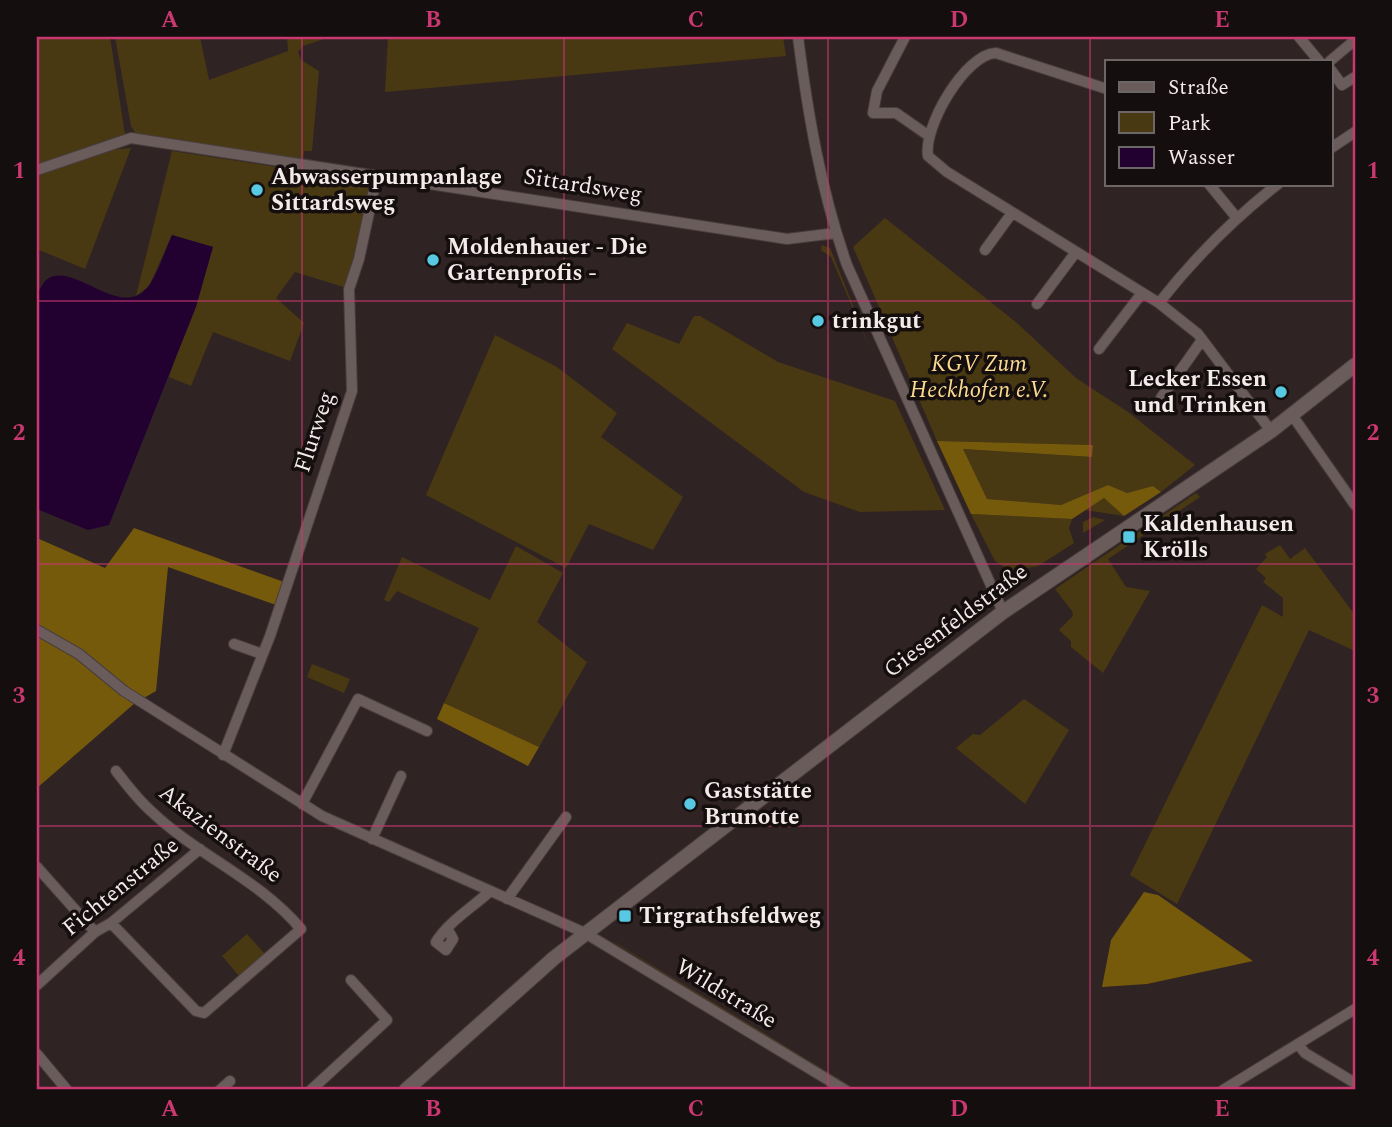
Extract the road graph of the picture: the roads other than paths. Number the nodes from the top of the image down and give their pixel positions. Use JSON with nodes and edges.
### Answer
{"nodes":[{"id":1,"x":798,"y":37,"type":"edge"},
{"id":2,"x":905,"y":37,"type":"edge"},
{"id":3,"x":1299,"y":37,"type":"edge"},
{"id":4,"x":1355,"y":40,"type":"edge"},
{"id":5,"x":1318,"y":60,"type":"edge"},
{"id":6,"x":1331,"y":60,"type":"edge"},
{"id":7,"x":1332,"y":72,"type":"edge"},
{"id":8,"x":1355,"y":77,"type":"edge"},
{"id":9,"x":1105,"y":88,"type":"edge"},
{"id":10,"x":1355,"y":132,"type":"edge"},
{"id":11,"x":929,"y":136,"type":"junction"},
{"id":12,"x":1332,"y":147,"type":"edge"},
{"id":13,"x":37,"y":170,"type":"edge"},
{"id":14,"x":373,"y":176,"type":"junction"},
{"id":15,"x":1211,"y":186,"type":"edge"},
{"id":16,"x":1275,"y":186,"type":"edge"},
{"id":17,"x":1012,"y":213,"type":"junction"},
{"id":18,"x":1236,"y":217,"type":"junction"},
{"id":19,"x":836,"y":233,"type":"junction"},
{"id":20,"x":985,"y":250,"type":"dead end"},
{"id":21,"x":1076,"y":252,"type":"junction"},
{"id":22,"x":1142,"y":293,"type":"junction"},
{"id":23,"x":1159,"y":303,"type":"junction"},
{"id":24,"x":1037,"y":304,"type":"dead end"},
{"id":25,"x":1202,"y":340,"type":"junction"},
{"id":26,"x":1099,"y":349,"type":"dead end"},
{"id":27,"x":1355,"y":365,"type":"edge"},
{"id":28,"x":1161,"y":398,"type":"dead end"},
{"id":29,"x":1292,"y":415,"type":"junction"},
{"id":30,"x":1271,"y":430,"type":"junction"},
{"id":31,"x":1351,"y":490,"type":"edge"},
{"id":32,"x":1355,"y":505,"type":"edge"},
{"id":33,"x":1003,"y":612,"type":"junction"},
{"id":34,"x":37,"y":631,"type":"edge"},
{"id":35,"x":234,"y":644,"type":"dead end"},
{"id":36,"x":262,"y":654,"type":"junction"},
{"id":37,"x":428,"y":731,"type":"dead end"},
{"id":38,"x":223,"y":755,"type":"junction"},
{"id":39,"x":116,"y":771,"type":"dead end"},
{"id":40,"x":401,"y":776,"type":"dead end"},
{"id":41,"x":302,"y":804,"type":"junction"},
{"id":42,"x":566,"y":817,"type":"dead end"},
{"id":43,"x":372,"y":839,"type":"junction"},
{"id":44,"x":200,"y":849,"type":"junction"},
{"id":45,"x":37,"y":867,"type":"edge"},
{"id":46,"x":489,"y":892,"type":"junction"},
{"id":47,"x":507,"y":899,"type":"junction"},
{"id":48,"x":111,"y":923,"type":"junction"},
{"id":49,"x":448,"y":930,"type":"dead end"},
{"id":50,"x":590,"y":930,"type":"junction"},
{"id":51,"x":95,"y":932,"type":"junction"},
{"id":52,"x":351,"y":980,"type":"dead end"},
{"id":53,"x":37,"y":985,"type":"edge"},
{"id":54,"x":1355,"y":1009,"type":"edge"},
{"id":55,"x":1298,"y":1044,"type":"junction"},
{"id":56,"x":37,"y":1054,"type":"edge"},
{"id":57,"x":230,"y":1081,"type":"dead end"},
{"id":58,"x":1355,"y":1083,"type":"edge"},
{"id":59,"x":67,"y":1090,"type":"edge"},
{"id":60,"x":220,"y":1090,"type":"edge"},
{"id":61,"x":311,"y":1090,"type":"edge"},
{"id":62,"x":406,"y":1090,"type":"edge"},
{"id":63,"x":845,"y":1090,"type":"edge"},
{"id":64,"x":1223,"y":1090,"type":"edge"}],
"edges":[{"from":1,"to":19,"type":"street"},
{"from":2,"to":11,"type":"street"},
{"from":3,"to":5,"type":"street"},
{"from":4,"to":6,"type":"street"},
{"from":7,"to":8,"type":"street"},
{"from":9,"to":11,"type":"street"},
{"from":10,"to":12,"type":"street"},
{"from":11,"to":17,"type":"street"},
{"from":13,"to":14,"type":"street","name":"Sittardsweg"},
{"from":14,"to":19,"type":"street","name":"Sittardsweg"},
{"from":14,"to":36,"type":"street","name":"Flurweg"},
{"from":15,"to":18,"type":"street"},
{"from":16,"to":18,"type":"street"},
{"from":17,"to":20,"type":"street"},
{"from":17,"to":21,"type":"street"},
{"from":18,"to":23,"type":"street"},
{"from":19,"to":33,"type":"street"},
{"from":21,"to":22,"type":"street"},
{"from":21,"to":24,"type":"street"},
{"from":22,"to":23,"type":"street"},
{"from":22,"to":26,"type":"street"},
{"from":23,"to":25,"type":"street"},
{"from":25,"to":28,"type":"street"},
{"from":25,"to":30,"type":"street"},
{"from":27,"to":29,"type":"main road","name":"Giesenfeldstraße"},
{"from":29,"to":30,"type":"main road","name":"Giesenfeldstraße"},
{"from":29,"to":31,"type":"street"},
{"from":30,"to":33,"type":"main road","name":"Giesenfeldstraße"},
{"from":31,"to":32,"type":"street"},
{"from":33,"to":50,"type":"main road","name":"Giesenfeldstraße"},
{"from":34,"to":38,"type":"street"},
{"from":35,"to":36,"type":"street"},
{"from":36,"to":38,"type":"street","name":"Flurweg"},
{"from":37,"to":41,"type":"street"},
{"from":38,"to":41,"type":"street"},
{"from":39,"to":44,"type":"street","name":"Akazienstraße"},
{"from":40,"to":43,"type":"street"},
{"from":41,"to":43,"type":"street"},
{"from":42,"to":47,"type":"street"},
{"from":43,"to":46,"type":"street"},
{"from":44,"to":48,"type":"street","name":"Fichtenstraße"},
{"from":44,"to":48,"type":"street","name":"Akazienstraße"},
{"from":45,"to":51,"type":"street"},
{"from":46,"to":47,"type":"street"},
{"from":46,"to":49,"type":"street"},
{"from":47,"to":50,"type":"street"},
{"from":48,"to":51,"type":"street","name":"Fichtenstraße"},
{"from":50,"to":62,"type":"main road","name":"Giesenfeldstraße"},
{"from":50,"to":63,"type":"street","name":"Wildstraße"},
{"from":51,"to":53,"type":"street","name":"Fichtenstraße"},
{"from":52,"to":61,"type":"street"},
{"from":54,"to":55,"type":"street"},
{"from":55,"to":58,"type":"street"},
{"from":55,"to":64,"type":"street"},
{"from":56,"to":59,"type":"street"},
{"from":57,"to":60,"type":"street"}]}
